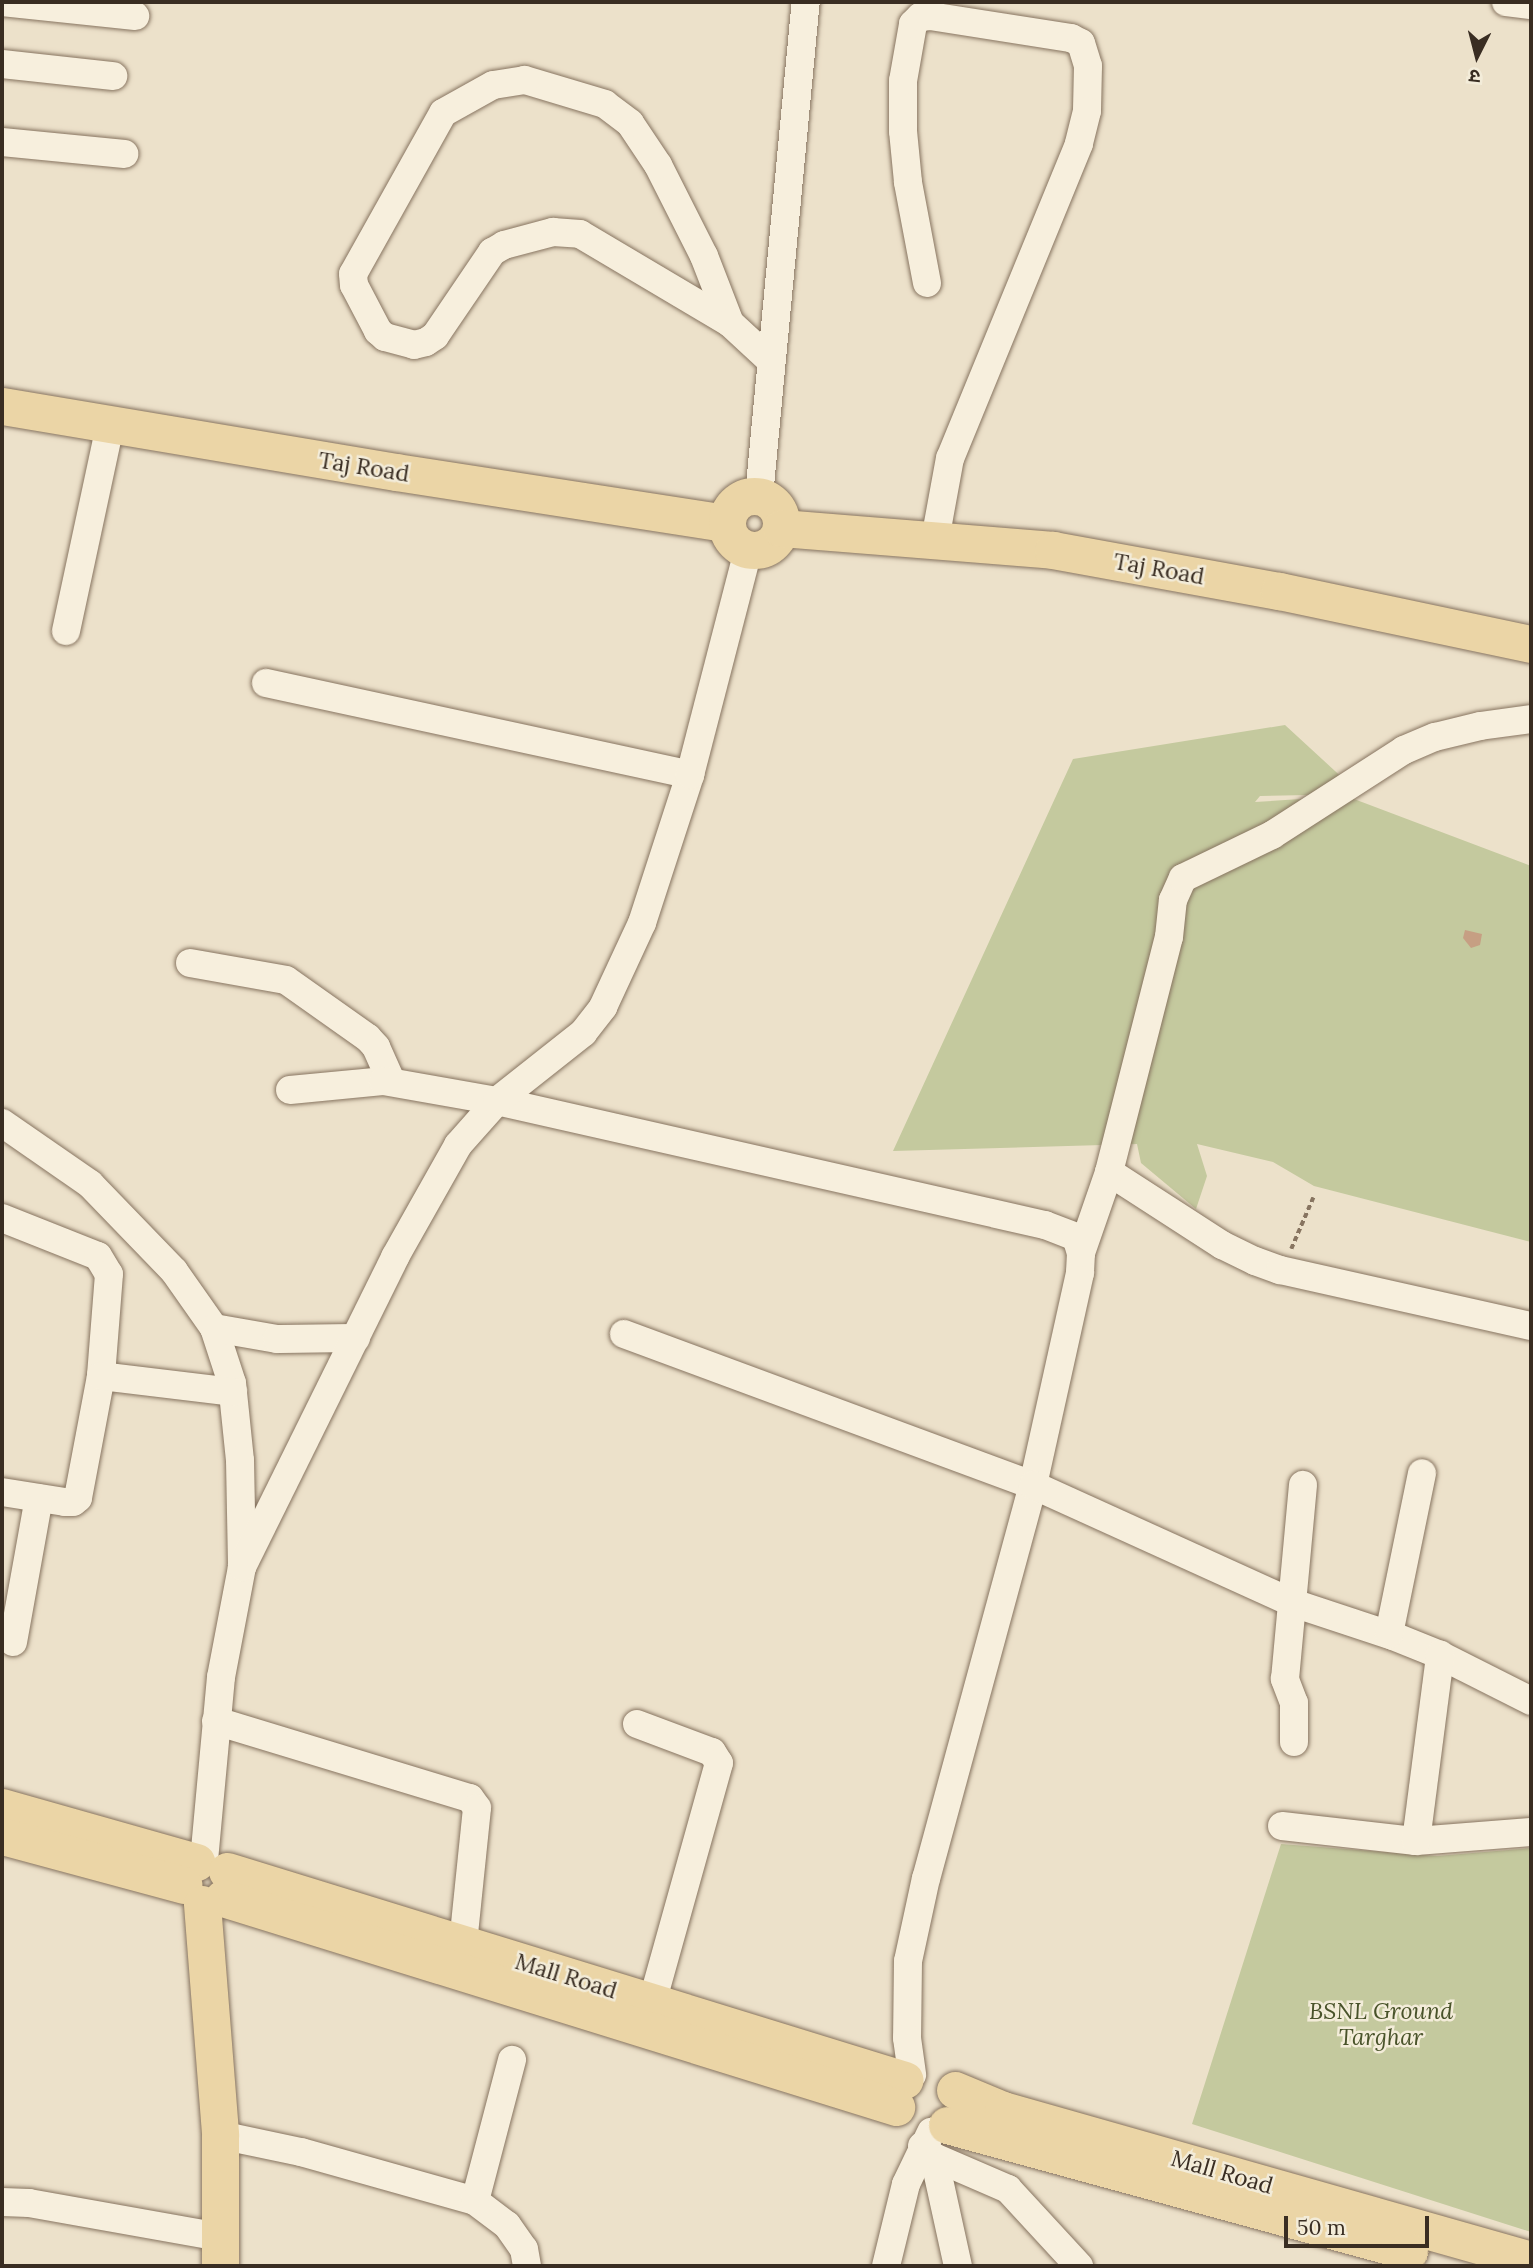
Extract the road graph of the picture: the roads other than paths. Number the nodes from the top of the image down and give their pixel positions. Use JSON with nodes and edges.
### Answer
{"nodes":[{"id":1,"x":2,"y":2,"type":"edge"},
{"id":2,"x":806,"y":2,"type":"edge"},
{"id":3,"x":1506,"y":2,"type":"edge"},
{"id":4,"x":1531,"y":5,"type":"edge"},
{"id":5,"x":135,"y":16,"type":"dead end"},
{"id":6,"x":2,"y":64,"type":"edge"},
{"id":7,"x":113,"y":76,"type":"dead end"},
{"id":8,"x":2,"y":142,"type":"edge"},
{"id":9,"x":124,"y":154,"type":"dead end"},
{"id":10,"x":926,"y":283,"type":"dead end"},
{"id":11,"x":730,"y":324,"type":"junction"},
{"id":12,"x":771,"y":361,"type":"junction"},
{"id":13,"x":2,"y":406,"type":"edge"},
{"id":14,"x":110,"y":425,"type":"junction"},
{"id":15,"x":759,"y":496,"type":"junction"},
{"id":16,"x":781,"y":528,"type":"junction"},
{"id":17,"x":737,"y":536,"type":"junction"},
{"id":18,"x":935,"y":540,"type":"junction"},
{"id":19,"x":66,"y":631,"type":"dead end"},
{"id":20,"x":1531,"y":644,"type":"edge"},
{"id":21,"x":266,"y":683,"type":"dead end"},
{"id":22,"x":1531,"y":719,"type":"edge"},
{"id":23,"x":690,"y":775,"type":"junction"},
{"id":24,"x":190,"y":963,"type":"dead end"},
{"id":25,"x":391,"y":1081,"type":"junction"},
{"id":26,"x":290,"y":1090,"type":"dead end"},
{"id":27,"x":497,"y":1101,"type":"junction"},
{"id":28,"x":2,"y":1123,"type":"edge"},
{"id":29,"x":1109,"y":1172,"type":"junction"},
{"id":30,"x":2,"y":1218,"type":"edge"},
{"id":31,"x":1081,"y":1253,"type":"junction"},
{"id":32,"x":1531,"y":1325,"type":"edge"},
{"id":33,"x":214,"y":1328,"type":"junction"},
{"id":34,"x":624,"y":1334,"type":"dead end"},
{"id":35,"x":356,"y":1338,"type":"junction"},
{"id":36,"x":101,"y":1376,"type":"junction"},
{"id":37,"x":233,"y":1392,"type":"junction"},
{"id":38,"x":1422,"y":1473,"type":"dead end"},
{"id":39,"x":1034,"y":1485,"type":"junction"},
{"id":40,"x":1303,"y":1485,"type":"dead end"},
{"id":41,"x":2,"y":1492,"type":"edge"},
{"id":42,"x":39,"y":1498,"type":"junction"},
{"id":43,"x":242,"y":1567,"type":"junction"},
{"id":44,"x":1293,"y":1603,"type":"junction"},
{"id":45,"x":1389,"y":1634,"type":"junction"},
{"id":46,"x":13,"y":1642,"type":"dead end"},
{"id":47,"x":1440,"y":1655,"type":"junction"},
{"id":48,"x":1531,"y":1701,"type":"edge"},
{"id":49,"x":216,"y":1721,"type":"junction"},
{"id":50,"x":637,"y":1724,"type":"dead end"},
{"id":51,"x":1294,"y":1742,"type":"dead end"},
{"id":52,"x":2,"y":1807,"type":"edge"},
{"id":53,"x":1282,"y":1826,"type":"dead end"},
{"id":54,"x":1531,"y":1832,"type":"edge"},
{"id":55,"x":2,"y":1836,"type":"edge"},
{"id":56,"x":1416,"y":1841,"type":"junction"},
{"id":57,"x":206,"y":1880,"type":"junction"},
{"id":58,"x":463,"y":1944,"type":"junction"},
{"id":59,"x":652,"y":2003,"type":"junction"},
{"id":60,"x":512,"y":2060,"type":"dead end"},
{"id":61,"x":904,"y":2087,"type":"junction"},
{"id":62,"x":955,"y":2090,"type":"junction"},
{"id":63,"x":220,"y":2135,"type":"junction"},
{"id":64,"x":933,"y":2140,"type":"junction"},
{"id":65,"x":475,"y":2201,"type":"junction"},
{"id":66,"x":2,"y":2202,"type":"edge"},
{"id":67,"x":220,"y":2252,"type":"edge"},
{"id":68,"x":1531,"y":2260,"type":"edge"},
{"id":69,"x":527,"y":2266,"type":"edge"},
{"id":70,"x":886,"y":2266,"type":"edge"},
{"id":71,"x":958,"y":2266,"type":"edge"},
{"id":72,"x":1079,"y":2266,"type":"edge"},
{"id":73,"x":1464,"y":2266,"type":"edge"}],
"edges":[{"from":1,"to":5,"type":"street"},
{"from":2,"to":12,"type":"street"},
{"from":3,"to":4,"type":"street"},
{"from":6,"to":7,"type":"street"},
{"from":8,"to":9,"type":"street"},
{"from":10,"to":18,"type":"street"},
{"from":11,"to":11,"type":"street"},
{"from":11,"to":12,"type":"street"},
{"from":12,"to":15,"type":"street"},
{"from":13,"to":14,"type":"main road","name":"Taj Road"},
{"from":14,"to":17,"type":"main road","name":"Taj Road"},
{"from":14,"to":19,"type":"street"},
{"from":15,"to":16,"type":"main road"},
{"from":15,"to":17,"type":"main road"},
{"from":16,"to":17,"type":"main road"},
{"from":16,"to":18,"type":"main road","name":"Taj Road"},
{"from":17,"to":23,"type":"street"},
{"from":18,"to":20,"type":"main road","name":"Taj Road"},
{"from":21,"to":23,"type":"street"},
{"from":22,"to":29,"type":"street"},
{"from":23,"to":27,"type":"street"},
{"from":24,"to":25,"type":"street"},
{"from":25,"to":26,"type":"street"},
{"from":25,"to":27,"type":"street"},
{"from":27,"to":31,"type":"street"},
{"from":27,"to":35,"type":"street"},
{"from":28,"to":33,"type":"street"},
{"from":29,"to":31,"type":"street"},
{"from":29,"to":32,"type":"street"},
{"from":30,"to":36,"type":"street"},
{"from":31,"to":39,"type":"street"},
{"from":33,"to":35,"type":"street"},
{"from":33,"to":37,"type":"street"},
{"from":34,"to":39,"type":"street"},
{"from":35,"to":43,"type":"street"},
{"from":36,"to":37,"type":"street"},
{"from":36,"to":42,"type":"street"},
{"from":37,"to":43,"type":"street"},
{"from":38,"to":45,"type":"street"},
{"from":39,"to":44,"type":"street"},
{"from":39,"to":61,"type":"street"},
{"from":40,"to":44,"type":"street"},
{"from":41,"to":42,"type":"street"},
{"from":42,"to":46,"type":"street"},
{"from":43,"to":49,"type":"street"},
{"from":44,"to":45,"type":"street"},
{"from":44,"to":51,"type":"street"},
{"from":45,"to":47,"type":"street"},
{"from":47,"to":48,"type":"street"},
{"from":47,"to":56,"type":"street"},
{"from":49,"to":57,"type":"street"},
{"from":49,"to":58,"type":"street"},
{"from":50,"to":59,"type":"street"},
{"from":52,"to":57,"type":"main road","name":"Mall Road"},
{"from":53,"to":56,"type":"street"},
{"from":54,"to":56,"type":"street"},
{"from":55,"to":57,"type":"main road","name":"Mall Road"},
{"from":57,"to":58,"type":"main road","name":"Mall Road"},
{"from":57,"to":61,"type":"main road","name":"Mall Road"},
{"from":57,"to":63,"type":"main road"},
{"from":58,"to":59,"type":"main road","name":"Mall Road"},
{"from":59,"to":61,"type":"main road","name":"Mall Road"},
{"from":60,"to":65,"type":"street"},
{"from":61,"to":62,"type":"main road"},
{"from":61,"to":64,"type":"main road"},
{"from":62,"to":64,"type":"main road"},
{"from":62,"to":68,"type":"main road","name":"Mall Road"},
{"from":63,"to":65,"type":"street"},
{"from":63,"to":67,"type":"main road"},
{"from":64,"to":70,"type":"street"},
{"from":64,"to":71,"type":"street"},
{"from":64,"to":72,"type":"street"},
{"from":64,"to":73,"type":"main road","name":"Mall Road"},
{"from":65,"to":69,"type":"street"},
{"from":66,"to":67,"type":"street"}]}
